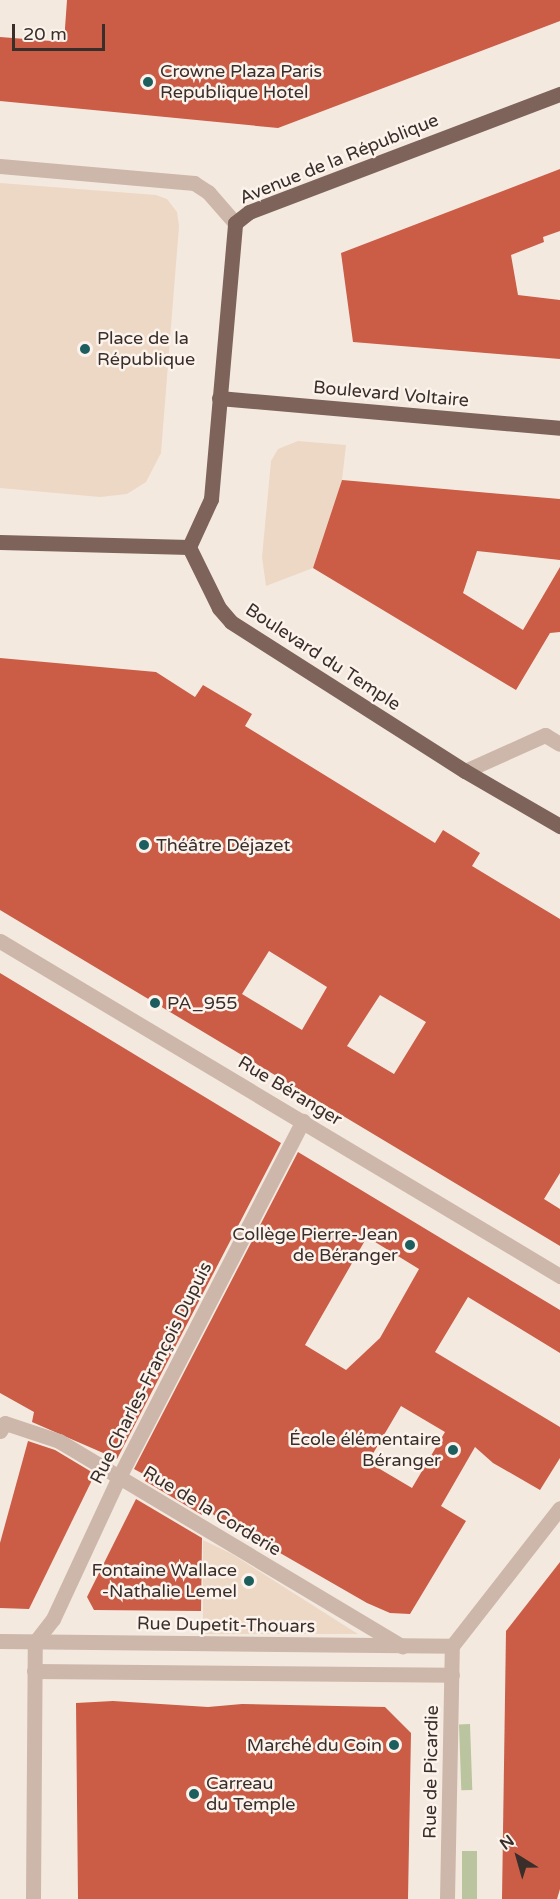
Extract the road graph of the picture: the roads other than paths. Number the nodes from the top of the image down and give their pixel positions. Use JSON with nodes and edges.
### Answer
{"nodes":[{"id":1,"x":560,"y":94,"type":"edge"},
{"id":2,"x":0,"y":166,"type":"edge"},
{"id":3,"x":235,"y":223,"type":"junction"},
{"id":4,"x":219,"y":398,"type":"junction"},
{"id":5,"x":560,"y":428,"type":"edge"},
{"id":6,"x":0,"y":542,"type":"edge"},
{"id":7,"x":189,"y":547,"type":"junction"},
{"id":8,"x":560,"y":744,"type":"edge"},
{"id":9,"x":465,"y":771,"type":"junction"},
{"id":10,"x":560,"y":826,"type":"edge"},
{"id":11,"x":0,"y":941,"type":"edge"},
{"id":12,"x":303,"y":1121,"type":"junction"},
{"id":13,"x":560,"y":1276,"type":"edge"},
{"id":14,"x":0,"y":1431,"type":"edge"},
{"id":15,"x":119,"y":1477,"type":"junction"},
{"id":16,"x":560,"y":1508,"type":"edge"},
{"id":17,"x":0,"y":1641,"type":"edge"},
{"id":18,"x":35,"y":1642,"type":"junction"},
{"id":19,"x":402,"y":1646,"type":"junction"},
{"id":20,"x":452,"y":1646,"type":"junction"},
{"id":21,"x":34,"y":1671,"type":"junction"},
{"id":22,"x":452,"y":1676,"type":"junction"},
{"id":23,"x":33,"y":1899,"type":"edge"},
{"id":24,"x":447,"y":1899,"type":"edge"}],
"edges":[{"from":1,"to":3,"type":"main road","name":"Avenue de la République"},
{"from":2,"to":3,"type":"street"},
{"from":3,"to":4,"type":"main road","name":"Avenue de la République"},
{"from":4,"to":5,"type":"main road","name":"Boulevard Voltaire"},
{"from":4,"to":7,"type":"main road"},
{"from":6,"to":7,"type":"main road"},
{"from":7,"to":9,"type":"main road","name":"Boulevard du Temple"},
{"from":8,"to":9,"type":"street"},
{"from":9,"to":10,"type":"main road","name":"Boulevard du Temple"},
{"from":11,"to":12,"type":"street","name":"Rue Béranger"},
{"from":12,"to":13,"type":"street","name":"Rue Béranger"},
{"from":12,"to":15,"type":"street","name":"Rue Charles-François Dupuis"},
{"from":14,"to":15,"type":"street","name":"Rue de la Corderie"},
{"from":15,"to":18,"type":"street","name":"Rue Charles-François Dupuis"},
{"from":15,"to":19,"type":"street","name":"Rue de la Corderie"},
{"from":16,"to":20,"type":"street"},
{"from":17,"to":18,"type":"street","name":"Rue Dupetit-Thouars"},
{"from":18,"to":19,"type":"street","name":"Rue Dupetit-Thouars"},
{"from":18,"to":21,"type":"street"},
{"from":19,"to":20,"type":"street","name":"Rue Dupetit-Thouars"},
{"from":20,"to":22,"type":"street","name":"Rue de Picardie"},
{"from":21,"to":22,"type":"street"},
{"from":21,"to":23,"type":"street"},
{"from":22,"to":24,"type":"street","name":"Rue de Picardie"}]}
